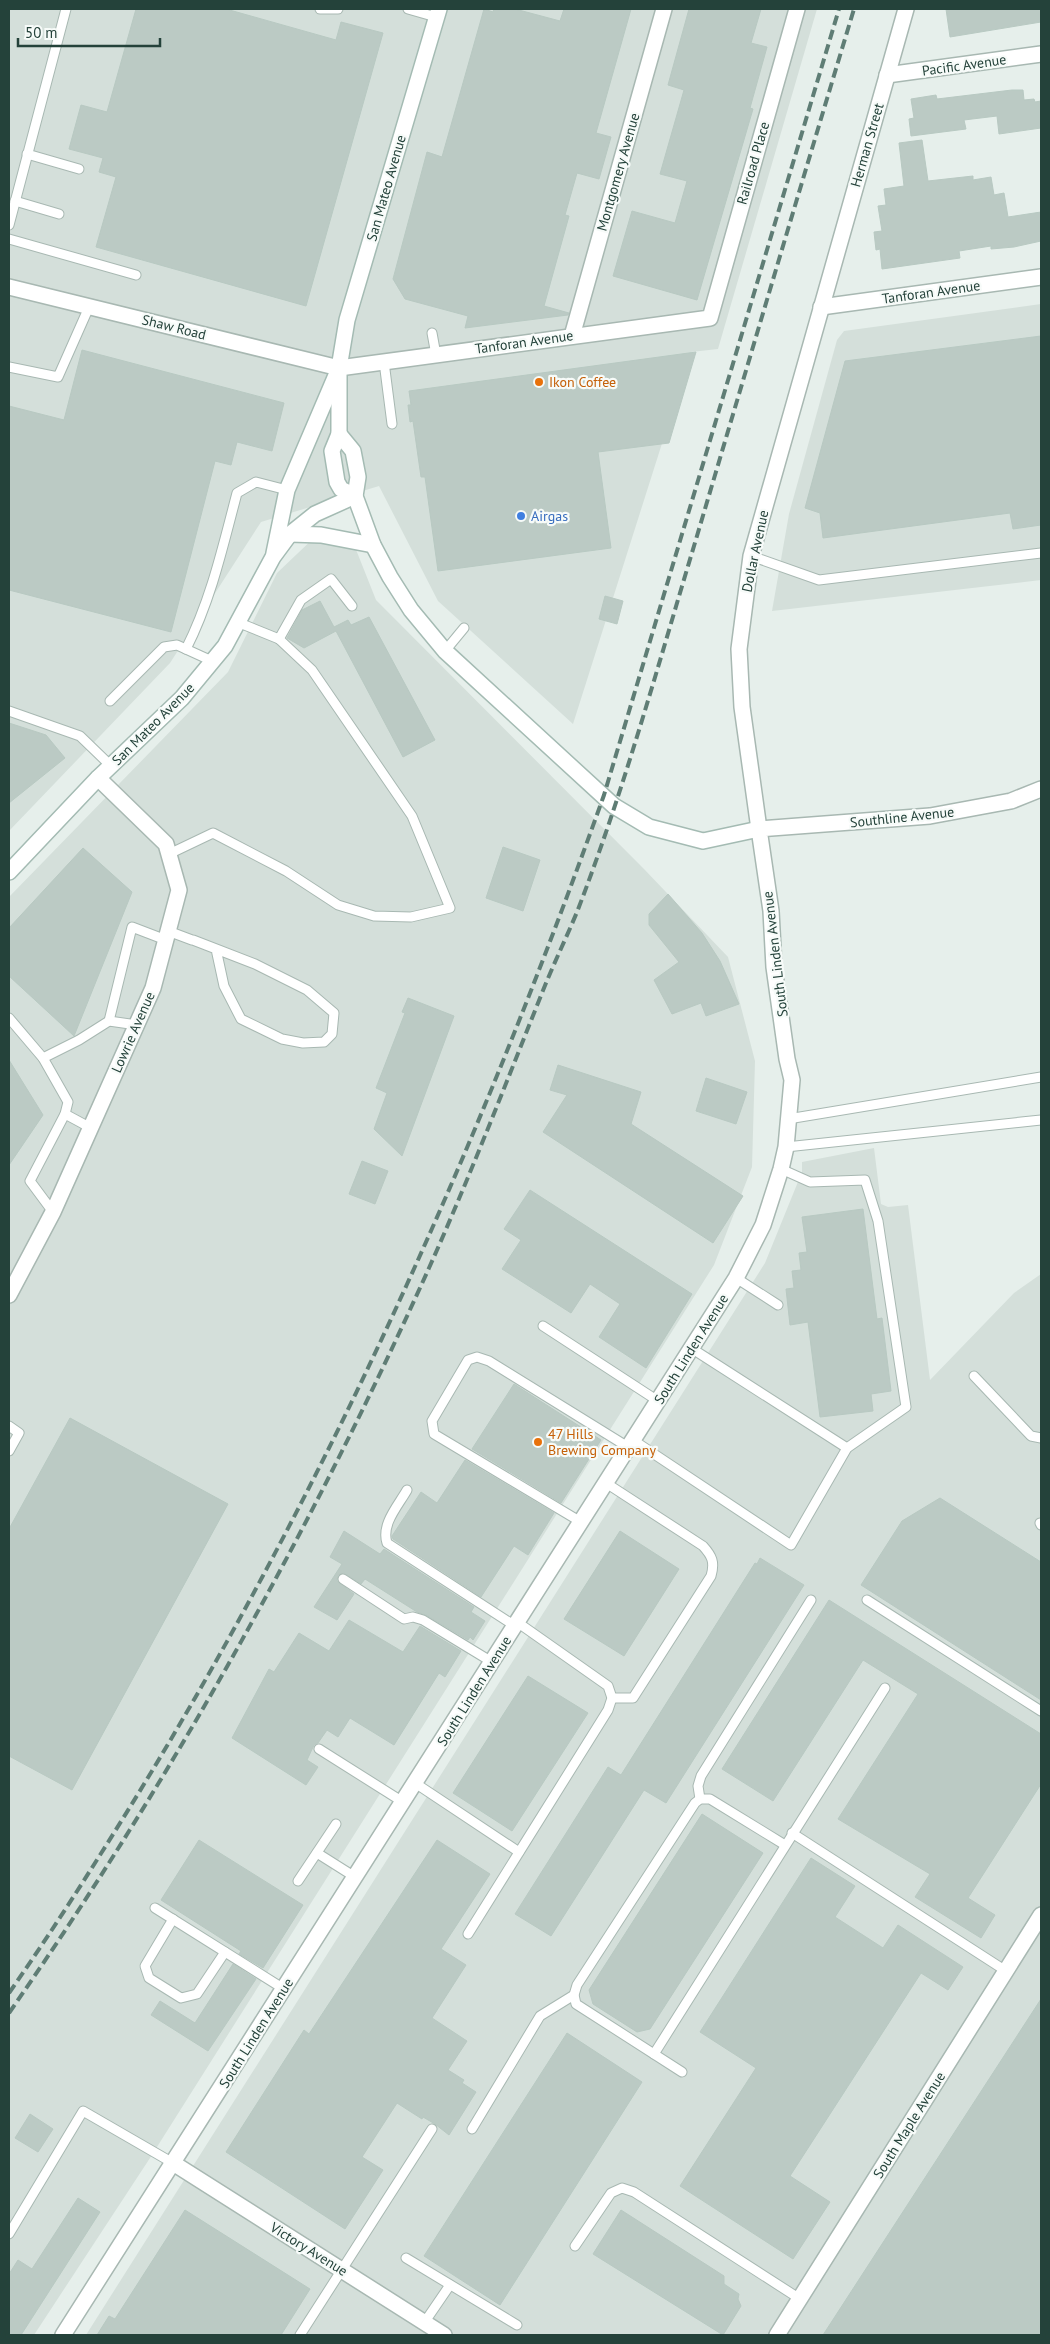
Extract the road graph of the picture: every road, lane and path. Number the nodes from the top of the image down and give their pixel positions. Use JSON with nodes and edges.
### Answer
{"nodes":[{"id":1,"x":66,"y":9,"type":"edge"},
{"id":2,"x":320,"y":9,"type":"edge"},
{"id":3,"x":338,"y":9,"type":"edge"},
{"id":4,"x":408,"y":9,"type":"edge"},
{"id":5,"x":664,"y":9,"type":"edge"},
{"id":6,"x":797,"y":9,"type":"edge"},
{"id":7,"x":906,"y":9,"type":"edge"},
{"id":8,"x":437,"y":13,"type":"edge"},
{"id":9,"x":1041,"y":54,"type":"edge"},
{"id":10,"x":887,"y":75,"type":"junction"},
{"id":11,"x":27,"y":154,"type":"junction"},
{"id":12,"x":79,"y":170,"type":"dead end"},
{"id":13,"x":15,"y":201,"type":"junction"},
{"id":14,"x":58,"y":214,"type":"dead end"},
{"id":15,"x":9,"y":224,"type":"edge"},
{"id":16,"x":9,"y":239,"type":"edge"},
{"id":17,"x":136,"y":274,"type":"dead end"},
{"id":18,"x":1041,"y":276,"type":"edge"},
{"id":19,"x":828,"y":280,"type":"joint"},
{"id":20,"x":9,"y":287,"type":"edge"},
{"id":21,"x":88,"y":307,"type":"junction"},
{"id":22,"x":820,"y":307,"type":"junction"},
{"id":23,"x":710,"y":318,"type":"joint"},
{"id":24,"x":432,"y":333,"type":"dead end"},
{"id":25,"x":572,"y":336,"type":"junction"},
{"id":26,"x":436,"y":355,"type":"junction"},
{"id":27,"x":384,"y":362,"type":"junction"},
{"id":28,"x":9,"y":366,"type":"edge"},
{"id":29,"x":339,"y":368,"type":"junction"},
{"id":30,"x":392,"y":424,"type":"dead end"},
{"id":31,"x":339,"y":434,"type":"junction"},
{"id":32,"x":287,"y":490,"type":"junction"},
{"id":33,"x":355,"y":496,"type":"junction"},
{"id":34,"x":290,"y":534,"type":"junction"},
{"id":35,"x":373,"y":545,"type":"junction"},
{"id":36,"x":1041,"y":553,"type":"edge"},
{"id":37,"x":751,"y":556,"type":"junction"},
{"id":38,"x":273,"y":557,"type":"junction"},
{"id":39,"x":352,"y":606,"type":"dead end"},
{"id":40,"x":237,"y":622,"type":"junction"},
{"id":41,"x":464,"y":628,"type":"dead end"},
{"id":42,"x":279,"y":639,"type":"junction"},
{"id":43,"x":186,"y":649,"type":"junction"},
{"id":44,"x":445,"y":652,"type":"junction"},
{"id":45,"x":212,"y":661,"type":"junction"},
{"id":46,"x":110,"y":701,"type":"dead end"},
{"id":47,"x":9,"y":711,"type":"edge"},
{"id":48,"x":111,"y":766,"type":"junction"},
{"id":49,"x":98,"y":778,"type":"junction"},
{"id":50,"x":1041,"y":789,"type":"edge"},
{"id":51,"x":759,"y":829,"type":"junction"},
{"id":52,"x":169,"y":854,"type":"junction"},
{"id":53,"x":9,"y":872,"type":"edge"},
{"id":54,"x":167,"y":936,"type":"junction"},
{"id":55,"x":216,"y":949,"type":"junction"},
{"id":56,"x":9,"y":1018,"type":"edge"},
{"id":57,"x":109,"y":1021,"type":"junction"},
{"id":58,"x":137,"y":1025,"type":"junction"},
{"id":59,"x":43,"y":1058,"type":"junction"},
{"id":60,"x":1041,"y":1077,"type":"edge"},
{"id":61,"x":65,"y":1114,"type":"junction"},
{"id":62,"x":788,"y":1119,"type":"junction"},
{"id":63,"x":1041,"y":1120,"type":"edge"},
{"id":64,"x":90,"y":1128,"type":"junction"},
{"id":65,"x":786,"y":1147,"type":"junction"},
{"id":66,"x":781,"y":1169,"type":"junction"},
{"id":67,"x":53,"y":1212,"type":"junction"},
{"id":68,"x":736,"y":1278,"type":"junction"},
{"id":69,"x":9,"y":1296,"type":"edge"},
{"id":70,"x":778,"y":1305,"type":"dead end"},
{"id":71,"x":543,"y":1326,"type":"dead end"},
{"id":72,"x":691,"y":1348,"type":"junction"},
{"id":73,"x":974,"y":1376,"type":"dead end"},
{"id":74,"x":658,"y":1401,"type":"junction"},
{"id":75,"x":9,"y":1426,"type":"edge"},
{"id":76,"x":1041,"y":1438,"type":"edge"},
{"id":77,"x":630,"y":1444,"type":"junction"},
{"id":78,"x":847,"y":1448,"type":"junction"},
{"id":79,"x":9,"y":1451,"type":"edge"},
{"id":80,"x":606,"y":1482,"type":"junction"},
{"id":81,"x":407,"y":1490,"type":"dead end"},
{"id":82,"x":581,"y":1522,"type":"junction"},
{"id":83,"x":342,"y":1579,"type":"dead end"},
{"id":84,"x":811,"y":1600,"type":"dead end"},
{"id":85,"x":867,"y":1600,"type":"dead end"},
{"id":86,"x":516,"y":1624,"type":"junction"},
{"id":87,"x":492,"y":1662,"type":"junction"},
{"id":88,"x":885,"y":1688,"type":"dead end"},
{"id":89,"x":612,"y":1698,"type":"junction"},
{"id":90,"x":1041,"y":1711,"type":"edge"},
{"id":91,"x":319,"y":1749,"type":"dead end"},
{"id":92,"x":415,"y":1783,"type":"junction"},
{"id":93,"x":700,"y":1799,"type":"junction"},
{"id":94,"x":403,"y":1802,"type":"junction"},
{"id":95,"x":336,"y":1824,"type":"dead end"},
{"id":96,"x":792,"y":1833,"type":"junction"},
{"id":97,"x":785,"y":1845,"type":"junction"},
{"id":98,"x":519,"y":1852,"type":"junction"},
{"id":99,"x":317,"y":1853,"type":"junction"},
{"id":100,"x":355,"y":1877,"type":"junction"},
{"id":101,"x":298,"y":1881,"type":"dead end"},
{"id":102,"x":154,"y":1908,"type":"dead end"},
{"id":103,"x":1041,"y":1915,"type":"edge"},
{"id":104,"x":173,"y":1919,"type":"junction"},
{"id":105,"x":468,"y":1934,"type":"dead end"},
{"id":106,"x":225,"y":1952,"type":"junction"},
{"id":107,"x":1006,"y":1971,"type":"junction"},
{"id":108,"x":284,"y":1989,"type":"junction"},
{"id":109,"x":574,"y":1994,"type":"junction"},
{"id":110,"x":654,"y":2054,"type":"junction"},
{"id":111,"x":682,"y":2072,"type":"dead end"},
{"id":112,"x":432,"y":2129,"type":"dead end"},
{"id":113,"x":472,"y":2129,"type":"dead end"},
{"id":114,"x":173,"y":2163,"type":"junction"},
{"id":115,"x":9,"y":2234,"type":"edge"},
{"id":116,"x":575,"y":2246,"type":"dead end"},
{"id":117,"x":406,"y":2258,"type":"dead end"},
{"id":118,"x":341,"y":2270,"type":"junction"},
{"id":119,"x":450,"y":2285,"type":"junction"},
{"id":120,"x":800,"y":2299,"type":"junction"},
{"id":121,"x":424,"y":2323,"type":"junction"},
{"id":122,"x":517,"y":2325,"type":"dead end"},
{"id":123,"x":64,"y":2335,"type":"edge"},
{"id":124,"x":300,"y":2335,"type":"edge"},
{"id":125,"x":444,"y":2335,"type":"edge"},
{"id":126,"x":777,"y":2335,"type":"edge"}],
"edges":[{"from":1,"to":11,"type":"lane"},
{"from":2,"to":3,"type":"lane"},
{"from":4,"to":8,"type":"lane"},
{"from":5,"to":25,"type":"street","name":"Montgomery Avenue"},
{"from":6,"to":23,"type":"street","name":"Railroad Place"},
{"from":7,"to":10,"type":"street","name":"Herman Street"},
{"from":8,"to":29,"type":"street","name":"San Mateo Avenue"},
{"from":9,"to":10,"type":"street","name":"Pacific Avenue"},
{"from":10,"to":19,"type":"street","name":"Herman Street"},
{"from":11,"to":12,"type":"lane"},
{"from":11,"to":13,"type":"lane"},
{"from":13,"to":14,"type":"lane"},
{"from":13,"to":15,"type":"lane"},
{"from":16,"to":17,"type":"lane"},
{"from":18,"to":22,"type":"street","name":"Tanforan Avenue"},
{"from":19,"to":22,"type":"street","name":"Dollar Avenue"},
{"from":20,"to":21,"type":"street","name":"Shaw Road"},
{"from":21,"to":28,"type":"lane"},
{"from":21,"to":29,"type":"street","name":"Shaw Road"},
{"from":22,"to":37,"type":"street","name":"Dollar Avenue"},
{"from":23,"to":25,"type":"street","name":"Tanforan Avenue"},
{"from":24,"to":26,"type":"lane"},
{"from":25,"to":26,"type":"street","name":"Tanforan Avenue"},
{"from":26,"to":27,"type":"street","name":"Tanforan Avenue"},
{"from":27,"to":29,"type":"street","name":"Tanforan Avenue"},
{"from":27,"to":30,"type":"lane"},
{"from":29,"to":31,"type":"street","name":"San Mateo Avenue"},
{"from":29,"to":32,"type":"street","name":"San Mateo Avenue"},
{"from":31,"to":33,"type":"street"},
{"from":31,"to":33,"type":"street","name":"San Mateo Avenue"},
{"from":32,"to":38,"type":"street","name":"San Mateo Avenue"},
{"from":32,"to":43,"type":"lane"},
{"from":33,"to":34,"type":"street","name":"San Mateo Avenue"},
{"from":33,"to":35,"type":"street"},
{"from":34,"to":35,"type":"street"},
{"from":34,"to":38,"type":"street","name":"San Mateo Avenue"},
{"from":35,"to":44,"type":"street"},
{"from":36,"to":37,"type":"lane"},
{"from":37,"to":51,"type":"street","name":"Dollar Avenue"},
{"from":38,"to":40,"type":"street","name":"San Mateo Avenue"},
{"from":39,"to":42,"type":"lane"},
{"from":40,"to":42,"type":"lane"},
{"from":40,"to":45,"type":"street","name":"San Mateo Avenue"},
{"from":41,"to":44,"type":"lane"},
{"from":42,"to":52,"type":"lane"},
{"from":43,"to":45,"type":"lane"},
{"from":43,"to":46,"type":"lane"},
{"from":44,"to":51,"type":"street"},
{"from":45,"to":48,"type":"street","name":"San Mateo Avenue"},
{"from":47,"to":48,"type":"lane"},
{"from":48,"to":49,"type":"street","name":"San Mateo Avenue"},
{"from":49,"to":52,"type":"street","name":"Lowrie Avenue"},
{"from":49,"to":53,"type":"street","name":"San Mateo Avenue"},
{"from":50,"to":51,"type":"street","name":"Southline Avenue"},
{"from":51,"to":62,"type":"street","name":"South Linden Avenue"},
{"from":52,"to":54,"type":"street","name":"Lowrie Avenue"},
{"from":54,"to":55,"type":"lane"},
{"from":54,"to":57,"type":"lane"},
{"from":54,"to":58,"type":"street","name":"Lowrie Avenue"},
{"from":55,"to":55,"type":"lane"},
{"from":56,"to":59,"type":"lane"},
{"from":57,"to":58,"type":"lane"},
{"from":57,"to":59,"type":"lane"},
{"from":58,"to":64,"type":"street","name":"Lowrie Avenue"},
{"from":59,"to":61,"type":"lane"},
{"from":60,"to":62,"type":"lane"},
{"from":61,"to":64,"type":"lane"},
{"from":61,"to":67,"type":"lane"},
{"from":62,"to":65,"type":"street","name":"South Linden Avenue"},
{"from":63,"to":65,"type":"lane"},
{"from":64,"to":67,"type":"street","name":"Lowrie Avenue"},
{"from":65,"to":66,"type":"street","name":"South Linden Avenue"},
{"from":66,"to":68,"type":"street","name":"South Linden Avenue"},
{"from":66,"to":78,"type":"lane"},
{"from":67,"to":69,"type":"street","name":"Lowrie Avenue"},
{"from":68,"to":70,"type":"lane"},
{"from":68,"to":72,"type":"street","name":"South Linden Avenue"},
{"from":71,"to":74,"type":"lane"},
{"from":72,"to":74,"type":"street","name":"South Linden Avenue"},
{"from":72,"to":78,"type":"lane"},
{"from":73,"to":76,"type":"lane"},
{"from":74,"to":77,"type":"street","name":"South Linden Avenue"},
{"from":75,"to":79,"type":"lane"},
{"from":77,"to":78,"type":"lane"},
{"from":77,"to":80,"type":"street","name":"South Linden Avenue"},
{"from":77,"to":82,"type":"lane"},
{"from":80,"to":82,"type":"street","name":"South Linden Avenue"},
{"from":80,"to":89,"type":"lane"},
{"from":81,"to":86,"type":"lane"},
{"from":82,"to":86,"type":"street","name":"South Linden Avenue"},
{"from":83,"to":87,"type":"lane"},
{"from":84,"to":93,"type":"lane"},
{"from":85,"to":90,"type":"lane"},
{"from":86,"to":87,"type":"street","name":"South Linden Avenue"},
{"from":86,"to":89,"type":"lane"},
{"from":87,"to":92,"type":"street","name":"South Linden Avenue"},
{"from":88,"to":96,"type":"lane"},
{"from":89,"to":98,"type":"lane"},
{"from":91,"to":94,"type":"lane"},
{"from":92,"to":94,"type":"street","name":"South Linden Avenue"},
{"from":92,"to":98,"type":"lane"},
{"from":93,"to":97,"type":"lane"},
{"from":93,"to":109,"type":"lane"},
{"from":94,"to":100,"type":"street","name":"South Linden Avenue"},
{"from":95,"to":99,"type":"lane"},
{"from":96,"to":97,"type":"lane"},
{"from":96,"to":107,"type":"lane"},
{"from":97,"to":110,"type":"lane"},
{"from":98,"to":105,"type":"lane"},
{"from":99,"to":100,"type":"lane"},
{"from":99,"to":101,"type":"lane"},
{"from":100,"to":108,"type":"street","name":"South Linden Avenue"},
{"from":102,"to":104,"type":"lane"},
{"from":103,"to":107,"type":"street","name":"South Maple Avenue"},
{"from":104,"to":106,"type":"lane"},
{"from":104,"to":106,"type":"lane"},
{"from":106,"to":108,"type":"lane"},
{"from":107,"to":120,"type":"street","name":"South Maple Avenue"},
{"from":108,"to":114,"type":"street","name":"South Linden Avenue"},
{"from":109,"to":110,"type":"lane"},
{"from":109,"to":113,"type":"lane"},
{"from":110,"to":111,"type":"lane"},
{"from":112,"to":118,"type":"lane"},
{"from":114,"to":115,"type":"lane"},
{"from":114,"to":118,"type":"street","name":"Victory Avenue"},
{"from":114,"to":123,"type":"street","name":"South Linden Avenue"},
{"from":116,"to":120,"type":"lane"},
{"from":117,"to":119,"type":"lane"},
{"from":118,"to":121,"type":"street","name":"Victory Avenue"},
{"from":118,"to":124,"type":"lane"},
{"from":119,"to":121,"type":"lane"},
{"from":119,"to":122,"type":"lane"},
{"from":120,"to":126,"type":"street","name":"South Maple Avenue"},
{"from":121,"to":125,"type":"street","name":"Victory Avenue"}]}
